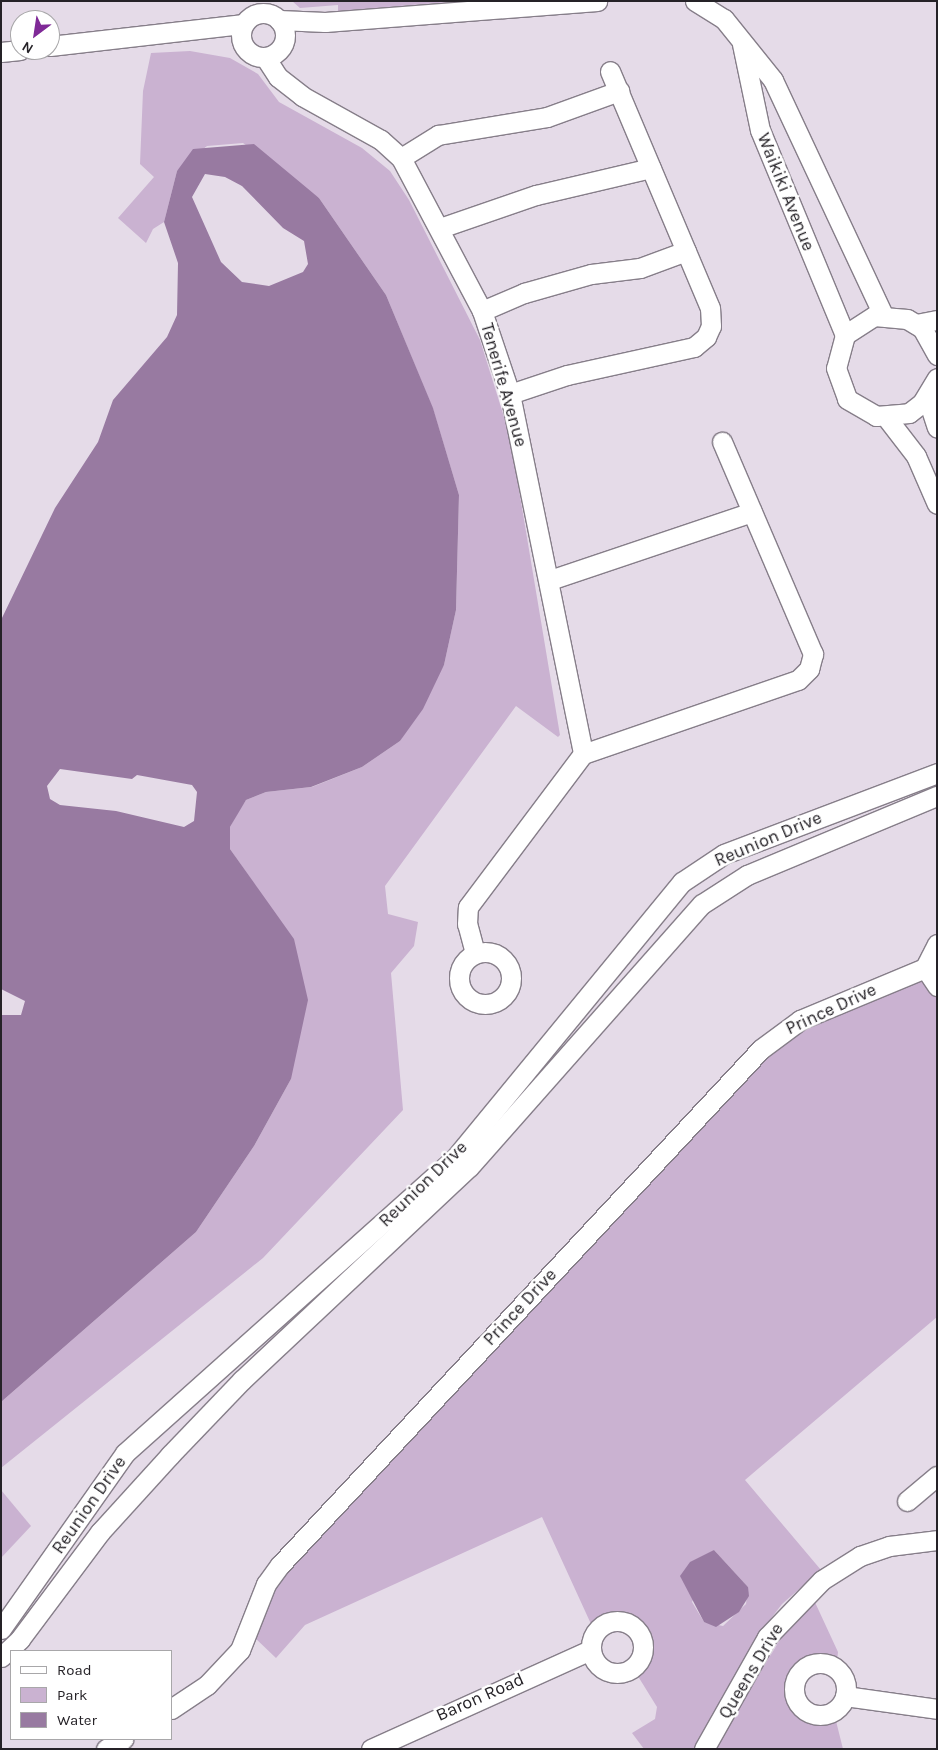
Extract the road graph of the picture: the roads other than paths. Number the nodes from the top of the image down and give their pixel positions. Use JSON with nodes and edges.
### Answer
{"nodes":[{"id":1,"x":597,"y":1,"type":"edge"},
{"id":2,"x":702,"y":2,"type":"edge"},
{"id":3,"x":272,"y":12,"type":"edge"},
{"id":4,"x":248,"y":14,"type":"edge"},
{"id":5,"x":325,"y":22,"type":"junction"},
{"id":6,"x":192,"y":33,"type":"junction"},
{"id":7,"x":243,"y":43,"type":"junction"},
{"id":8,"x":742,"y":43,"type":"junction"},
{"id":9,"x":60,"y":45,"type":"edge"},
{"id":10,"x":276,"y":49,"type":"junction"},
{"id":11,"x":610,"y":70,"type":"dead end"},
{"id":12,"x":619,"y":91,"type":"junction"},
{"id":13,"x":401,"y":158,"type":"junction"},
{"id":14,"x":651,"y":168,"type":"junction"},
{"id":15,"x":440,"y":228,"type":"junction"},
{"id":16,"x":686,"y":251,"type":"junction"},
{"id":17,"x":482,"y":311,"type":"junction"},
{"id":18,"x":883,"y":316,"type":"junction"},
{"id":19,"x":937,"y":320,"type":"edge"},
{"id":20,"x":916,"y":324,"type":"junction"},
{"id":21,"x":846,"y":335,"type":"junction"},
{"id":22,"x":937,"y":355,"type":"edge"},
{"id":23,"x":937,"y":378,"type":"edge"},
{"id":24,"x":510,"y":394,"type":"junction"},
{"id":25,"x":927,"y":397,"type":"junction"},
{"id":26,"x":886,"y":417,"type":"junction"},
{"id":27,"x":937,"y":427,"type":"edge"},
{"id":28,"x":722,"y":442,"type":"dead end"},
{"id":29,"x":937,"y":504,"type":"edge"},
{"id":30,"x":752,"y":512,"type":"junction"},
{"id":31,"x":550,"y":580,"type":"junction"},
{"id":32,"x":583,"y":754,"type":"junction"},
{"id":33,"x":937,"y":773,"type":"edge"},
{"id":34,"x":937,"y":796,"type":"edge"},
{"id":35,"x":937,"y":944,"type":"edge"},
{"id":36,"x":475,"y":953,"type":"dead end"},
{"id":37,"x":925,"y":968,"type":"junction"},
{"id":38,"x":937,"y":986,"type":"edge"},
{"id":39,"x":937,"y":1476,"type":"edge"},
{"id":40,"x":907,"y":1502,"type":"dead end"},
{"id":41,"x":937,"y":1540,"type":"edge"},
{"id":42,"x":1,"y":1629,"type":"edge"},
{"id":43,"x":590,"y":1650,"type":"dead end"},
{"id":44,"x":1,"y":1657,"type":"edge"},
{"id":45,"x":845,"y":1696,"type":"dead end"},
{"id":46,"x":172,"y":1709,"type":"edge"},
{"id":47,"x":937,"y":1709,"type":"edge"},
{"id":48,"x":121,"y":1740,"type":"edge"},
{"id":49,"x":106,"y":1749,"type":"edge"},
{"id":50,"x":371,"y":1749,"type":"edge"},
{"id":51,"x":704,"y":1749,"type":"edge"}],
"edges":[{"from":1,"to":5,"type":"street"},
{"from":2,"to":8,"type":"street","name":"Waikiki Avenue"},
{"from":3,"to":4,"type":"street"},
{"from":3,"to":5,"type":"street"},
{"from":3,"to":10,"type":"street","name":"Tenerife Avenue"},
{"from":4,"to":6,"type":"street"},
{"from":4,"to":7,"type":"street"},
{"from":5,"to":10,"type":"street"},
{"from":6,"to":7,"type":"street"},
{"from":6,"to":9,"type":"street"},
{"from":7,"to":10,"type":"street"},
{"from":8,"to":18,"type":"street","name":"Waikiki Avenue"},
{"from":8,"to":21,"type":"street","name":"Waikiki Avenue"},
{"from":10,"to":13,"type":"street","name":"Tenerife Avenue"},
{"from":11,"to":12,"type":"street"},
{"from":12,"to":13,"type":"street"},
{"from":12,"to":14,"type":"street"},
{"from":13,"to":15,"type":"street","name":"Tenerife Avenue"},
{"from":14,"to":15,"type":"street"},
{"from":14,"to":16,"type":"street"},
{"from":15,"to":17,"type":"street","name":"Tenerife Avenue"},
{"from":16,"to":17,"type":"street"},
{"from":16,"to":24,"type":"street"},
{"from":17,"to":24,"type":"street","name":"Tenerife Avenue"},
{"from":18,"to":20,"type":"street"},
{"from":18,"to":21,"type":"street"},
{"from":19,"to":20,"type":"street"},
{"from":20,"to":22,"type":"street"},
{"from":21,"to":26,"type":"street"},
{"from":23,"to":25,"type":"street"},
{"from":24,"to":31,"type":"street","name":"Tenerife Avenue"},
{"from":25,"to":26,"type":"street"},
{"from":25,"to":27,"type":"street"},
{"from":26,"to":29,"type":"street"},
{"from":28,"to":30,"type":"street"},
{"from":30,"to":31,"type":"street"},
{"from":30,"to":32,"type":"street"},
{"from":31,"to":32,"type":"street","name":"Tenerife Avenue"},
{"from":32,"to":36,"type":"street"},
{"from":33,"to":42,"type":"street","name":"Reunion Drive"},
{"from":34,"to":44,"type":"street","name":"Reunion Drive"},
{"from":35,"to":37,"type":"street"},
{"from":37,"to":38,"type":"street"},
{"from":37,"to":46,"type":"street","name":"Prince Drive"},
{"from":39,"to":40,"type":"street"},
{"from":41,"to":51,"type":"street","name":"Queens Drive"},
{"from":43,"to":50,"type":"street","name":"Baron Road"},
{"from":45,"to":47,"type":"street"},
{"from":48,"to":49,"type":"street"}]}
